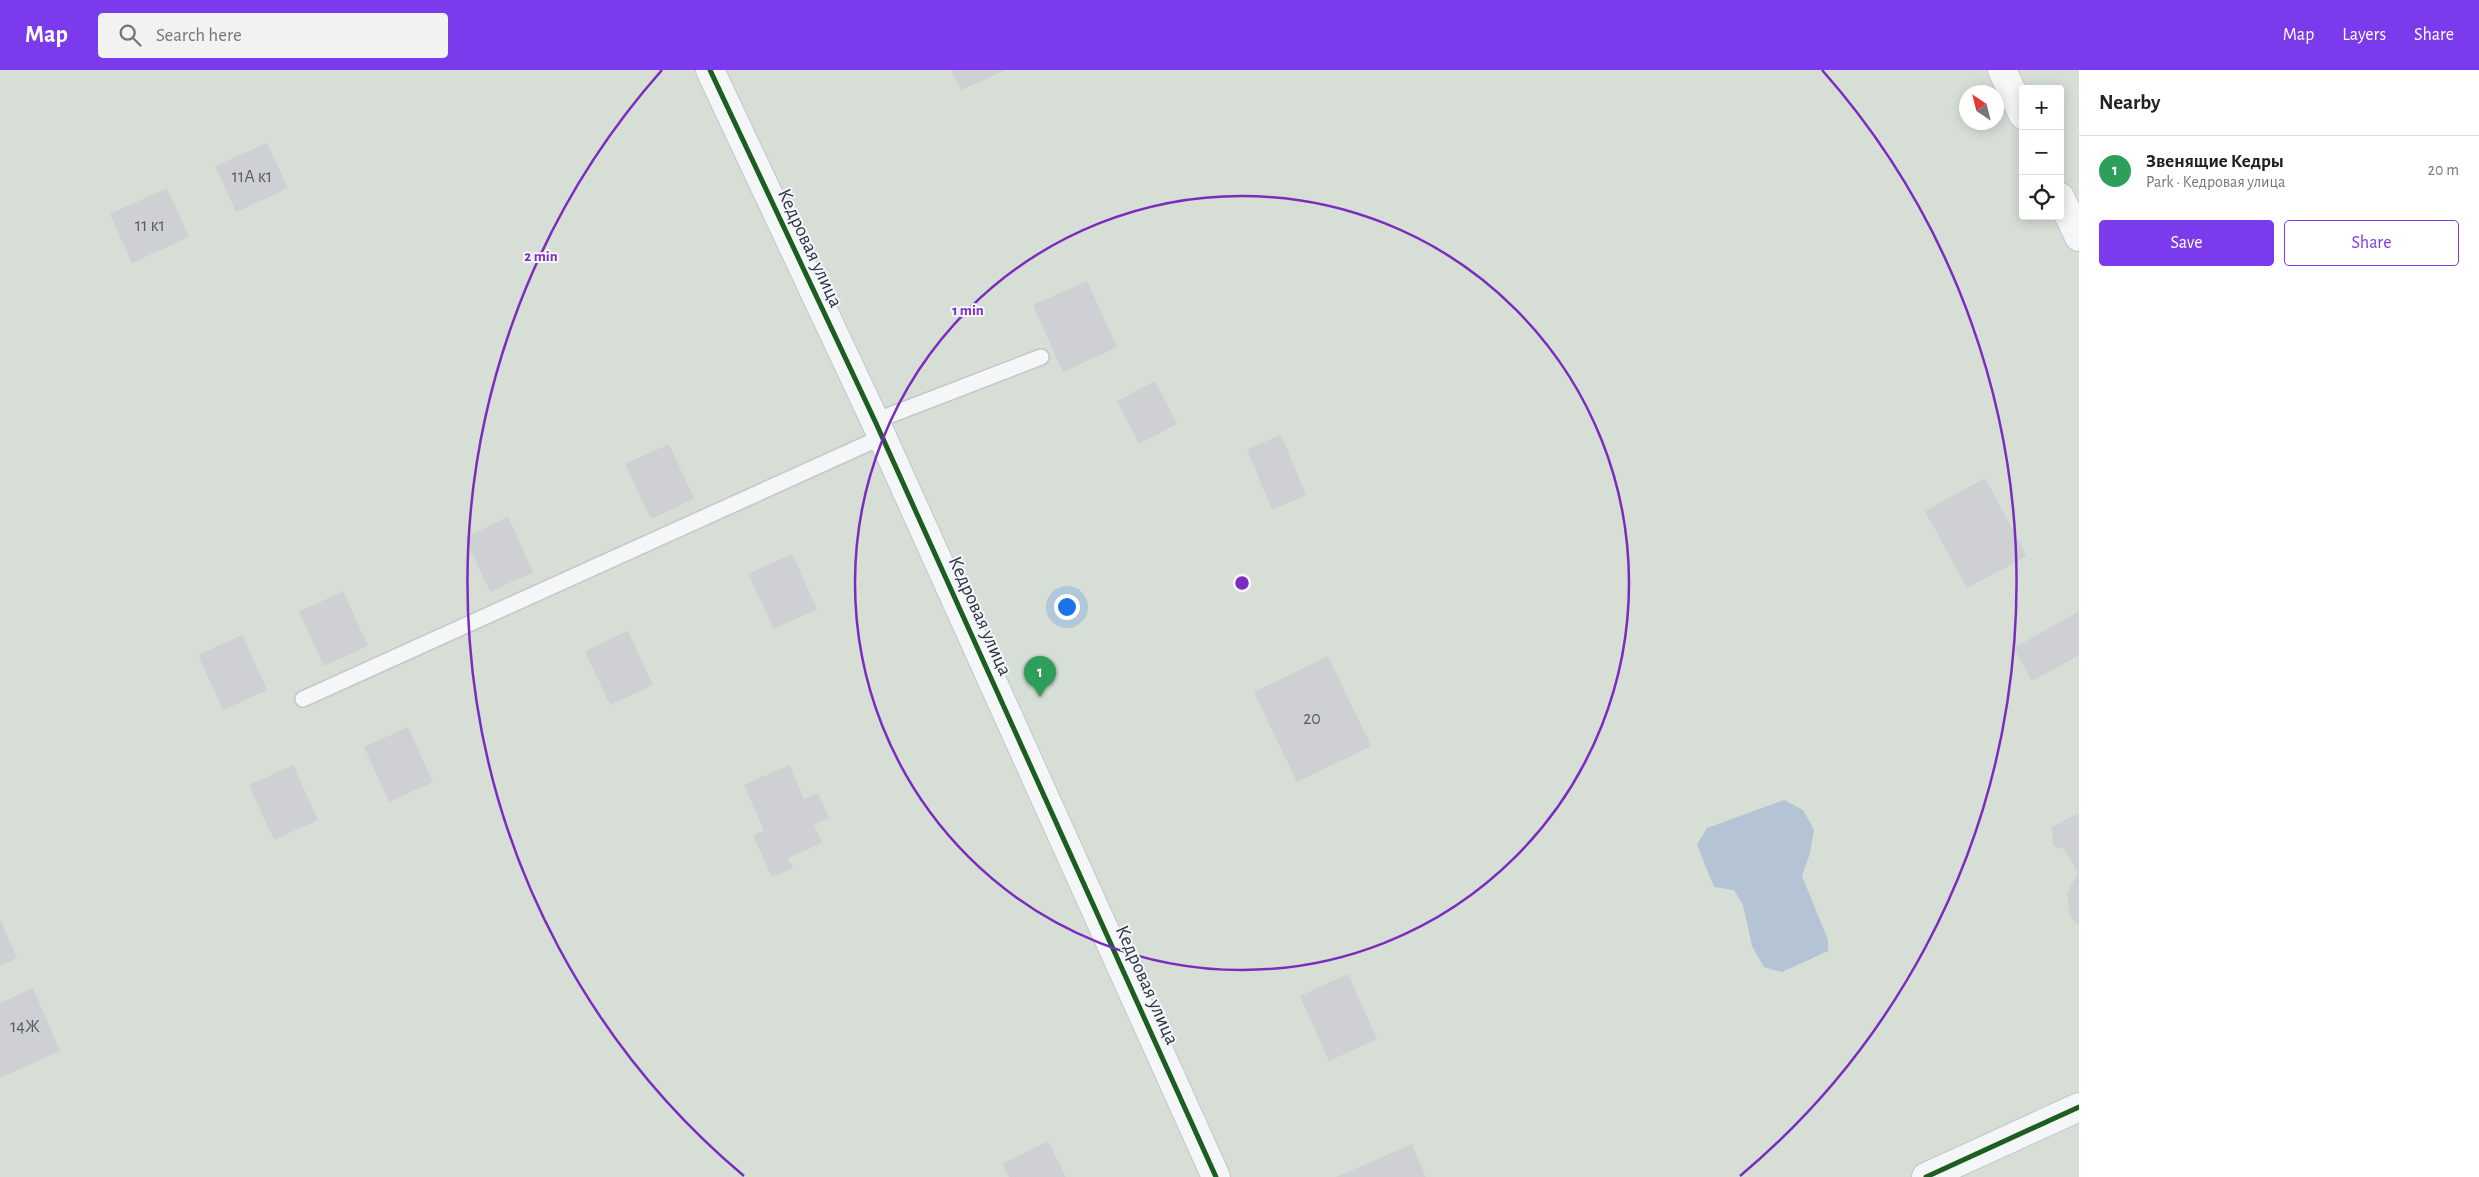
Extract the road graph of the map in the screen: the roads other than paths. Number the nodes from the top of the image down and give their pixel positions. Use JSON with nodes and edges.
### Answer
{"nodes":[{"id":1,"x":710,"y":70,"type":"edge"},
{"id":2,"x":2002,"y":70,"type":"edge"},
{"id":3,"x":2019,"y":106,"type":"edge"},
{"id":4,"x":2064,"y":205,"type":"edge"},
{"id":5,"x":2079,"y":237,"type":"edge"},
{"id":6,"x":1041,"y":357,"type":"dead end"},
{"id":7,"x":879,"y":429,"type":"junction"},
{"id":8,"x":303,"y":699,"type":"dead end"},
{"id":9,"x":2079,"y":1107,"type":"edge"},
{"id":10,"x":1216,"y":1177,"type":"edge"},
{"id":11,"x":1926,"y":1177,"type":"edge"}],
"edges":[{"from":1,"to":7,"type":"street","name":"Кедровая улица"},
{"from":2,"to":3,"type":"street"},
{"from":4,"to":5,"type":"street"},
{"from":6,"to":7,"type":"lane"},
{"from":7,"to":8,"type":"lane"},
{"from":7,"to":10,"type":"street","name":"Кедровая улица"},
{"from":9,"to":11,"type":"street"}]}
